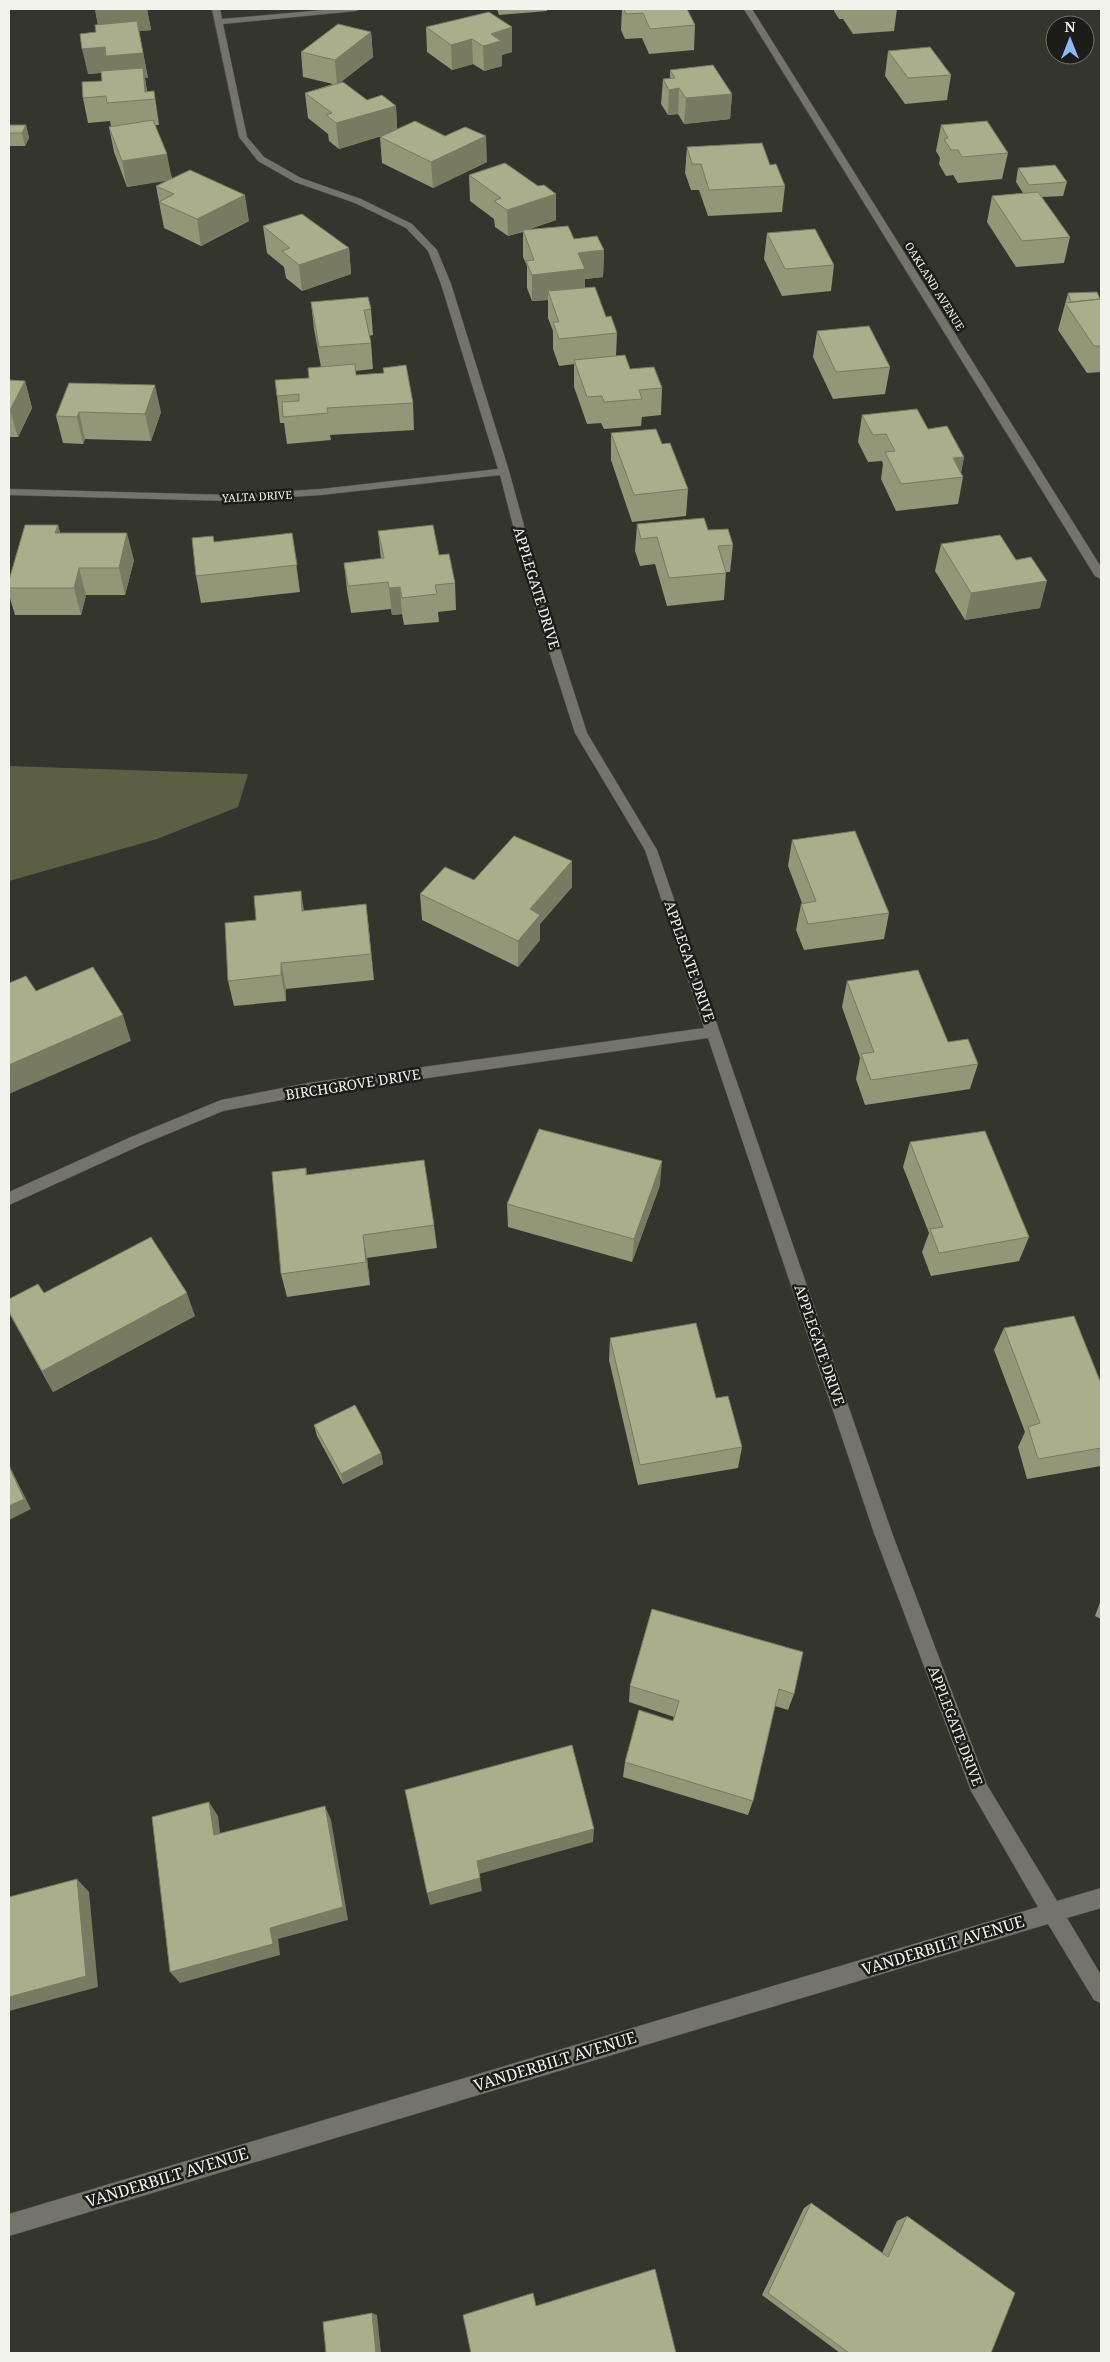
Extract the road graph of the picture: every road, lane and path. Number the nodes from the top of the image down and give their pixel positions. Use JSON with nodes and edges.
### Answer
{"nodes":[{"id":1,"x":356,"y":9,"type":"edge"},
{"id":2,"x":748,"y":9,"type":"edge"},
{"id":3,"x":218,"y":16,"type":"edge"},
{"id":4,"x":504,"y":471,"type":"junction"},
{"id":5,"x":9,"y":492,"type":"edge"},
{"id":6,"x":1101,"y":576,"type":"edge"},
{"id":7,"x":714,"y":1032,"type":"junction"},
{"id":8,"x":9,"y":1199,"type":"edge"},
{"id":9,"x":1101,"y":1898,"type":"edge"},
{"id":10,"x":1054,"y":1912,"type":"junction"},
{"id":11,"x":1101,"y":1993,"type":"edge"},
{"id":12,"x":9,"y":2225,"type":"edge"}],
"edges":[{"from":1,"to":3,"type":"street"},
{"from":2,"to":6,"type":"street","name":"OAKLAND AVENUE"},
{"from":3,"to":4,"type":"street","name":"APPLEGATE DRIVE"},
{"from":4,"to":5,"type":"street","name":"YALTA DRIVE"},
{"from":4,"to":7,"type":"street","name":"APPLEGATE DRIVE"},
{"from":7,"to":8,"type":"street","name":"BIRCHGROVE DRIVE"},
{"from":7,"to":10,"type":"street","name":"APPLEGATE DRIVE"},
{"from":9,"to":10,"type":"street","name":"VANDERBILT AVENUE"},
{"from":10,"to":11,"type":"street","name":"APPLEGATE DRIVE"},
{"from":10,"to":12,"type":"street","name":"VANDERBILT AVENUE"}]}
